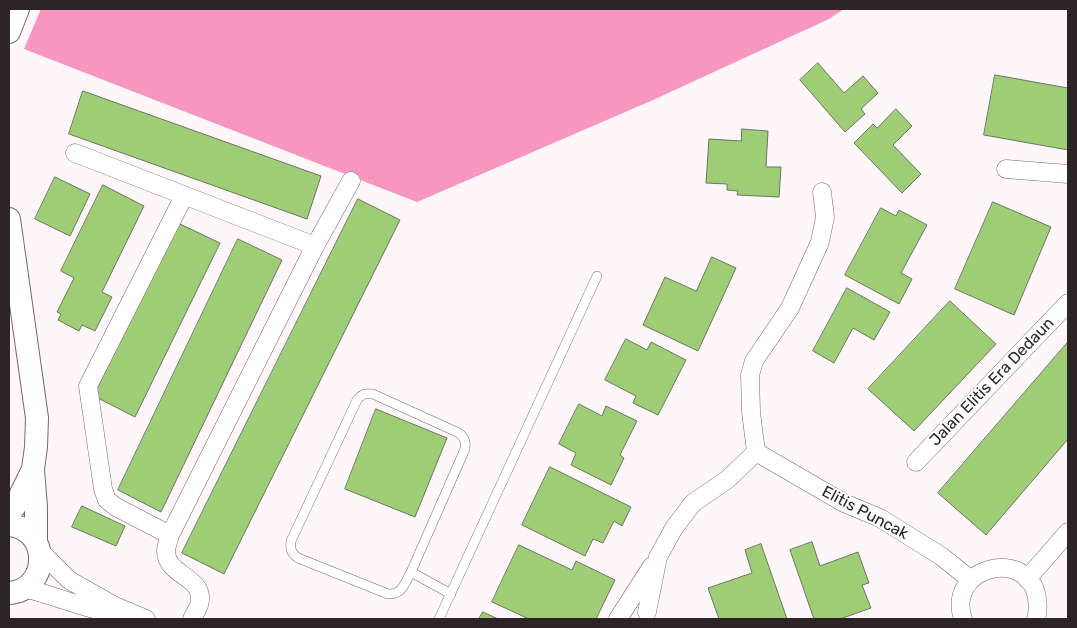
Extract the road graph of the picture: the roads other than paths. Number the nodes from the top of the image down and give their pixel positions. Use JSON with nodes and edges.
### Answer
{"nodes":[{"id":1,"x":18,"y":9,"type":"edge"},
{"id":2,"x":9,"y":32,"type":"edge"},
{"id":3,"x":75,"y":153,"type":"dead end"},
{"id":4,"x":1006,"y":169,"type":"dead end"},
{"id":5,"x":1068,"y":174,"type":"edge"},
{"id":6,"x":351,"y":181,"type":"dead end"},
{"id":7,"x":822,"y":192,"type":"dead end"},
{"id":8,"x":184,"y":196,"type":"junction"},
{"id":9,"x":9,"y":219,"type":"edge"},
{"id":10,"x":315,"y":246,"type":"junction"},
{"id":11,"x":597,"y":276,"type":"dead end"},
{"id":12,"x":1068,"y":303,"type":"edge"},
{"id":13,"x":756,"y":452,"type":"junction"},
{"id":14,"x":916,"y":462,"type":"dead end"},
{"id":15,"x":33,"y":469,"type":"junction"},
{"id":16,"x":9,"y":514,"type":"edge"},
{"id":17,"x":9,"y":525,"type":"edge"},
{"id":18,"x":1068,"y":532,"type":"edge"},
{"id":19,"x":170,"y":535,"type":"junction"},
{"id":20,"x":38,"y":546,"type":"junction"},
{"id":21,"x":658,"y":557,"type":"junction"},
{"id":22,"x":411,"y":572,"type":"junction"},
{"id":23,"x":1027,"y":579,"type":"junction"},
{"id":24,"x":971,"y":580,"type":"junction"},
{"id":25,"x":17,"y":591,"type":"edge"},
{"id":26,"x":451,"y":594,"type":"junction"},
{"id":27,"x":647,"y":612,"type":"dead end"},
{"id":28,"x":145,"y":619,"type":"edge"},
{"id":29,"x":192,"y":619,"type":"edge"},
{"id":30,"x":439,"y":619,"type":"edge"},
{"id":31,"x":618,"y":619,"type":"edge"},
{"id":32,"x":963,"y":619,"type":"edge"},
{"id":33,"x":1036,"y":619,"type":"edge"}],
"edges":[{"from":1,"to":2,"type":"street"},
{"from":3,"to":8,"type":"street"},
{"from":4,"to":5,"type":"street"},
{"from":6,"to":10,"type":"street"},
{"from":7,"to":13,"type":"street"},
{"from":8,"to":10,"type":"street"},
{"from":8,"to":19,"type":"street"},
{"from":9,"to":15,"type":"street"},
{"from":10,"to":19,"type":"street"},
{"from":11,"to":26,"type":"lane"},
{"from":12,"to":14,"type":"street","name":"Jalan Elitis Era Dedaun"},
{"from":13,"to":21,"type":"street"},
{"from":13,"to":24,"type":"street","name":"Elitis Puncak"},
{"from":15,"to":16,"type":"street"},
{"from":15,"to":20,"type":"street"},
{"from":17,"to":20,"type":"street"},
{"from":18,"to":23,"type":"street"},
{"from":19,"to":29,"type":"street"},
{"from":20,"to":25,"type":"street"},
{"from":20,"to":28,"type":"street"},
{"from":21,"to":27,"type":"street"},
{"from":21,"to":31,"type":"street"},
{"from":22,"to":22,"type":"lane"},
{"from":22,"to":26,"type":"lane"},
{"from":23,"to":24,"type":"street"},
{"from":23,"to":33,"type":"street"},
{"from":24,"to":32,"type":"street"},
{"from":25,"to":28,"type":"street"},
{"from":26,"to":30,"type":"lane"}]}
